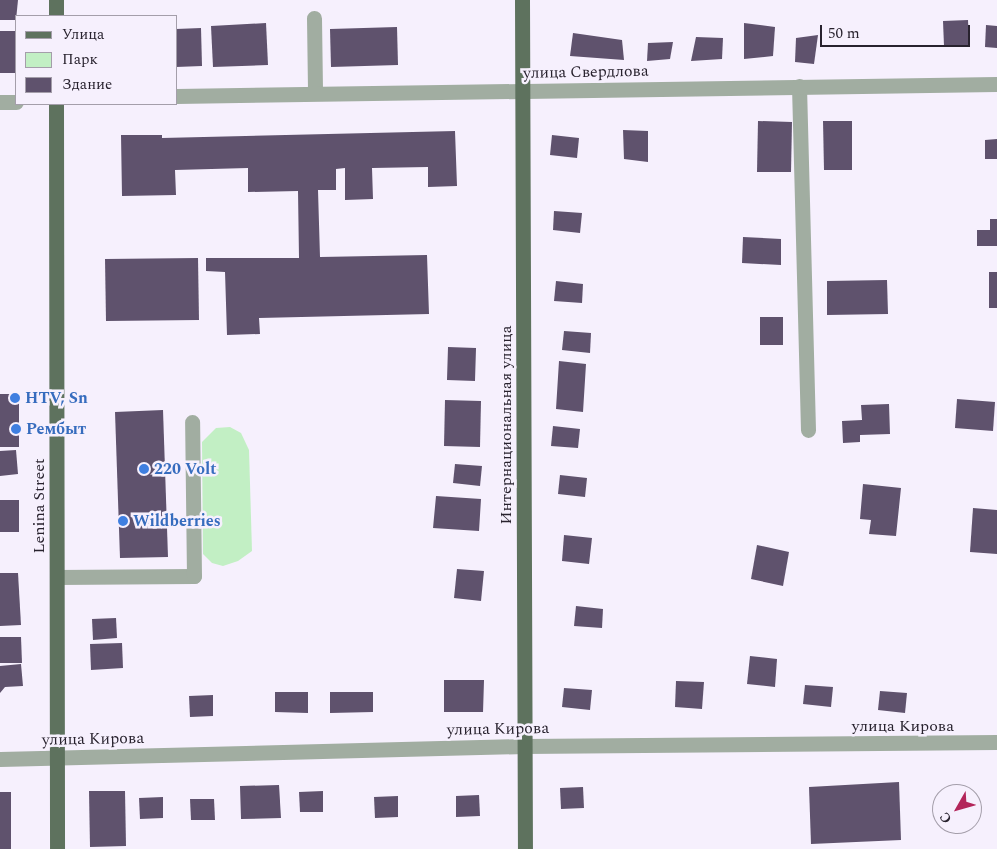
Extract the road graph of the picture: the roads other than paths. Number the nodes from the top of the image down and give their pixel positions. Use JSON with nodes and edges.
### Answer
{"nodes":[{"id":1,"x":56,"y":0,"type":"edge"},
{"id":2,"x":522,"y":0,"type":"edge"},
{"id":3,"x":56,"y":15,"type":"edge"},
{"id":4,"x":314,"y":18,"type":"dead end"},
{"id":5,"x":997,"y":84,"type":"edge"},
{"id":6,"x":799,"y":86,"type":"junction"},
{"id":7,"x":522,"y":90,"type":"junction"},
{"id":8,"x":315,"y":93,"type":"junction"},
{"id":9,"x":178,"y":96,"type":"edge"},
{"id":10,"x":0,"y":102,"type":"edge"},
{"id":11,"x":15,"y":102,"type":"edge"},
{"id":12,"x":56,"y":105,"type":"edge"},
{"id":13,"x":192,"y":422,"type":"dead end"},
{"id":14,"x":808,"y":430,"type":"dead end"},
{"id":15,"x":57,"y":577,"type":"junction"},
{"id":16,"x":997,"y":742,"type":"edge"},
{"id":17,"x":524,"y":746,"type":"junction"},
{"id":18,"x":0,"y":758,"type":"edge"},
{"id":19,"x":56,"y":758,"type":"junction"},
{"id":20,"x":57,"y":849,"type":"edge"},
{"id":21,"x":525,"y":849,"type":"edge"}],
"edges":[{"from":1,"to":3,"type":"main road"},
{"from":2,"to":7,"type":"main road","name":"Интернациональная улица"},
{"from":4,"to":8,"type":"street"},
{"from":5,"to":6,"type":"street","name":"улица Свердлова"},
{"from":6,"to":7,"type":"street","name":"улица Свердлова"},
{"from":6,"to":14,"type":"street"},
{"from":7,"to":8,"type":"street","name":"улица Свердлова"},
{"from":7,"to":17,"type":"main road","name":"Интернациональная улица"},
{"from":8,"to":9,"type":"street","name":"улица Свердлова"},
{"from":10,"to":11,"type":"street"},
{"from":12,"to":15,"type":"main road","name":"Lenina Street"},
{"from":13,"to":15,"type":"street"},
{"from":15,"to":19,"type":"main road","name":"Lenina Street"},
{"from":16,"to":17,"type":"street","name":"улица Кирова"},
{"from":17,"to":19,"type":"street","name":"улица Кирова"},
{"from":17,"to":21,"type":"main road","name":"Интернациональная улица"},
{"from":18,"to":19,"type":"street","name":"улица Кирова"},
{"from":19,"to":20,"type":"main road","name":"Lenina Street"}]}
